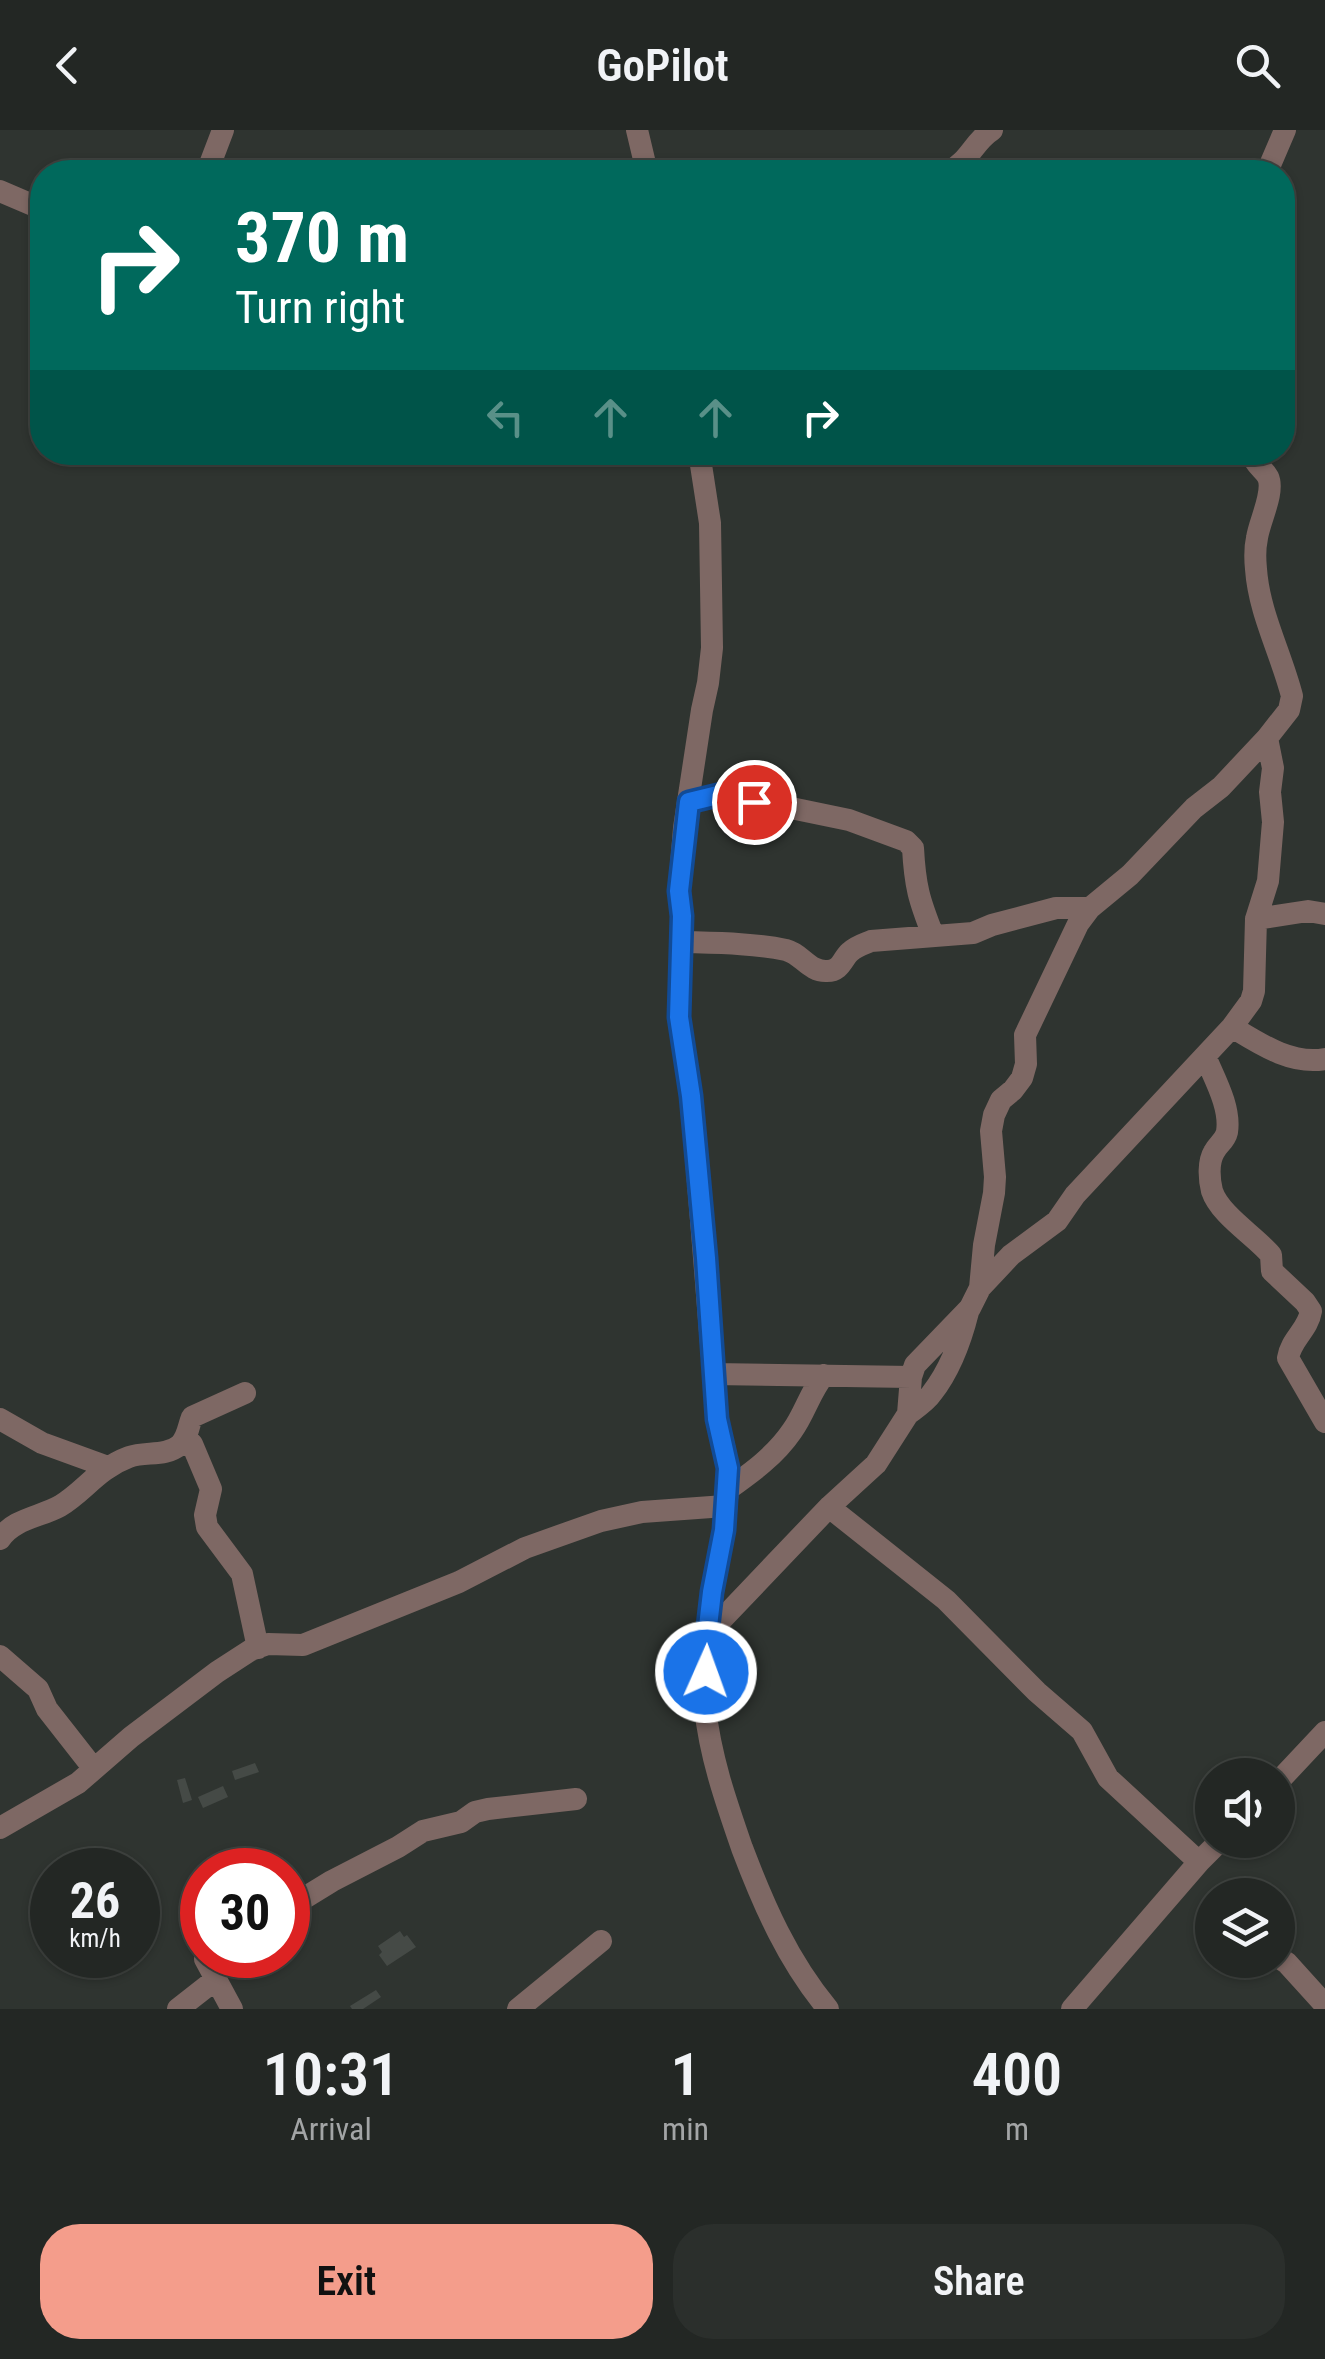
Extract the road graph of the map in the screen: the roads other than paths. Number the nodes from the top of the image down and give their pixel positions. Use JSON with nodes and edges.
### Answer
{"nodes":[{"id":1,"x":223,"y":130,"type":"edge"},
{"id":2,"x":636,"y":130,"type":"edge"},
{"id":3,"x":992,"y":130,"type":"edge"},
{"id":4,"x":1285,"y":130,"type":"edge"},
{"id":5,"x":212,"y":160,"type":"edge"},
{"id":6,"x":644,"y":160,"type":"edge"},
{"id":7,"x":964,"y":160,"type":"edge"},
{"id":8,"x":1272,"y":160,"type":"edge"},
{"id":9,"x":0,"y":192,"type":"edge"},
{"id":10,"x":30,"y":205,"type":"edge"},
{"id":11,"x":701,"y":465,"type":"edge"},
{"id":12,"x":1257,"y":465,"type":"edge"},
{"id":13,"x":1267,"y":738,"type":"junction"},
{"id":14,"x":689,"y":802,"type":"junction"},
{"id":15,"x":1090,"y":908,"type":"junction"},
{"id":16,"x":1325,"y":914,"type":"edge"},
{"id":17,"x":1256,"y":919,"type":"junction"},
{"id":18,"x":933,"y":935,"type":"junction"},
{"id":19,"x":682,"y":942,"type":"junction"},
{"id":20,"x":1232,"y":1028,"type":"junction"},
{"id":21,"x":1205,"y":1056,"type":"junction"},
{"id":22,"x":1325,"y":1059,"type":"edge"},
{"id":23,"x":975,"y":1298,"type":"junction"},
{"id":24,"x":713,"y":1374,"type":"junction"},
{"id":25,"x":824,"y":1375,"type":"junction"},
{"id":26,"x":911,"y":1378,"type":"junction"},
{"id":27,"x":245,"y":1393,"type":"dead end"},
{"id":28,"x":908,"y":1414,"type":"junction"},
{"id":29,"x":0,"y":1419,"type":"edge"},
{"id":30,"x":1325,"y":1422,"type":"edge"},
{"id":31,"x":186,"y":1438,"type":"junction"},
{"id":32,"x":82,"y":1458,"type":"junction"},
{"id":33,"x":108,"y":1466,"type":"junction"},
{"id":34,"x":86,"y":1484,"type":"junction"},
{"id":35,"x":726,"y":1498,"type":"junction"},
{"id":36,"x":829,"y":1507,"type":"junction"},
{"id":37,"x":0,"y":1539,"type":"edge"},
{"id":38,"x":707,"y":1635,"type":"junction"},
{"id":39,"x":258,"y":1648,"type":"junction"},
{"id":40,"x":0,"y":1656,"type":"edge"},
{"id":41,"x":1325,"y":1732,"type":"edge"},
{"id":42,"x":1295,"y":1764,"type":"edge"},
{"id":43,"x":94,"y":1769,"type":"junction"},
{"id":44,"x":576,"y":1799,"type":"dead end"},
{"id":45,"x":0,"y":1828,"type":"edge"},
{"id":46,"x":1203,"y":1858,"type":"edge"},
{"id":47,"x":1199,"y":1862,"type":"junction"},
{"id":48,"x":310,"y":1894,"type":"edge"},
{"id":49,"x":601,"y":1940,"type":"dead end"},
{"id":50,"x":1295,"y":1972,"type":"edge"},
{"id":51,"x":215,"y":1980,"type":"joint"},
{"id":52,"x":1322,"y":2004,"type":"edge"},
{"id":53,"x":178,"y":2009,"type":"edge"},
{"id":54,"x":232,"y":2009,"type":"edge"},
{"id":55,"x":518,"y":2009,"type":"edge"},
{"id":56,"x":828,"y":2009,"type":"edge"},
{"id":57,"x":1072,"y":2009,"type":"edge"}],
"edges":[{"from":1,"to":5,"type":"street"},
{"from":2,"to":6,"type":"street"},
{"from":3,"to":7,"type":"street"},
{"from":4,"to":8,"type":"street"},
{"from":9,"to":10,"type":"street"},
{"from":11,"to":14,"type":"street"},
{"from":12,"to":13,"type":"street"},
{"from":13,"to":15,"type":"street"},
{"from":13,"to":17,"type":"street"},
{"from":14,"to":18,"type":"street"},
{"from":14,"to":19,"type":"street"},
{"from":15,"to":18,"type":"street"},
{"from":15,"to":23,"type":"street"},
{"from":16,"to":17,"type":"street"},
{"from":17,"to":20,"type":"street"},
{"from":18,"to":19,"type":"street"},
{"from":19,"to":24,"type":"street"},
{"from":20,"to":21,"type":"street"},
{"from":20,"to":22,"type":"street"},
{"from":21,"to":23,"type":"street"},
{"from":21,"to":30,"type":"street"},
{"from":23,"to":26,"type":"street"},
{"from":23,"to":28,"type":"street"},
{"from":24,"to":25,"type":"street"},
{"from":24,"to":35,"type":"street"},
{"from":25,"to":26,"type":"street"},
{"from":25,"to":35,"type":"street"},
{"from":26,"to":28,"type":"street"},
{"from":27,"to":31,"type":"street"},
{"from":28,"to":36,"type":"street"},
{"from":29,"to":32,"type":"street"},
{"from":31,"to":33,"type":"street"},
{"from":31,"to":39,"type":"street"},
{"from":32,"to":33,"type":"street"},
{"from":32,"to":34,"type":"street"},
{"from":33,"to":34,"type":"street"},
{"from":34,"to":37,"type":"street"},
{"from":35,"to":38,"type":"street"},
{"from":35,"to":39,"type":"street"},
{"from":36,"to":38,"type":"street"},
{"from":36,"to":47,"type":"street"},
{"from":38,"to":56,"type":"street"},
{"from":39,"to":43,"type":"street"},
{"from":40,"to":43,"type":"street"},
{"from":41,"to":42,"type":"street"},
{"from":43,"to":45,"type":"street"},
{"from":44,"to":48,"type":"street"},
{"from":46,"to":47,"type":"street"},
{"from":47,"to":57,"type":"street"},
{"from":49,"to":55,"type":"street"},
{"from":50,"to":52,"type":"street"},
{"from":51,"to":53,"type":"street"},
{"from":51,"to":54,"type":"street"}]}
